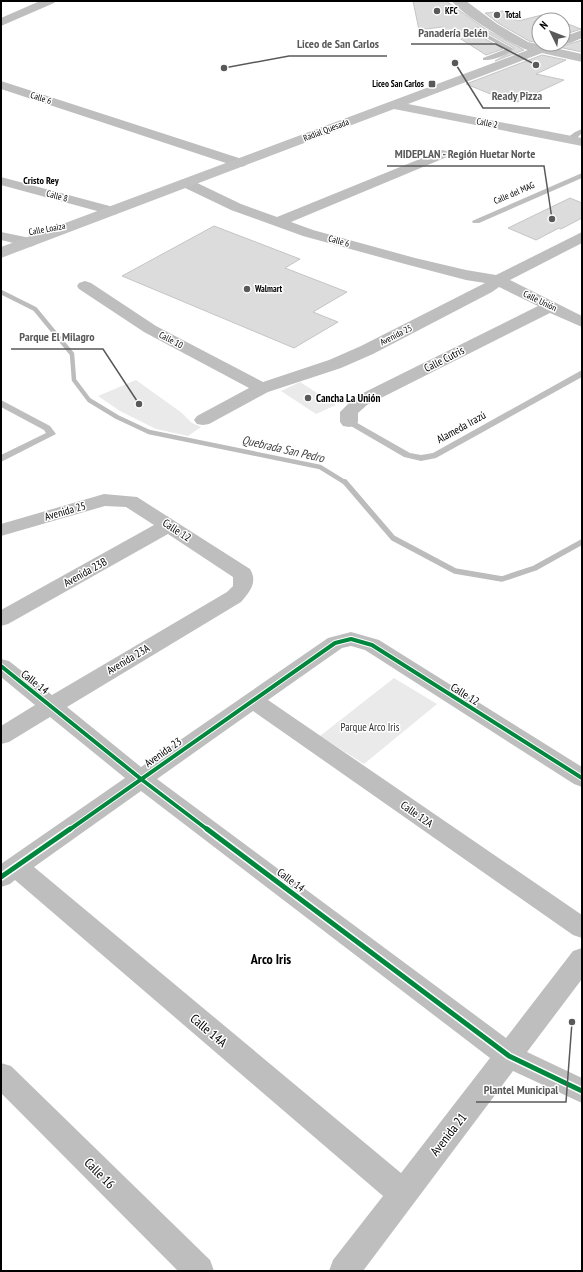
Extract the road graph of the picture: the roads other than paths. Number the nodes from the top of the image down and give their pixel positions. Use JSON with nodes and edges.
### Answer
{"nodes":[{"id":1,"x":50,"y":1,"type":"edge"},
{"id":2,"x":458,"y":1,"type":"edge"},
{"id":3,"x":1,"y":22,"type":"edge"},
{"id":4,"x":476,"y":30,"type":"dead end"},
{"id":5,"x":582,"y":34,"type":"edge"},
{"id":6,"x":571,"y":38,"type":"edge"},
{"id":7,"x":531,"y":47,"type":"edge"},
{"id":8,"x":536,"y":52,"type":"edge"},
{"id":9,"x":551,"y":52,"type":"edge"},
{"id":10,"x":582,"y":58,"type":"edge"},
{"id":11,"x":485,"y":59,"type":"dead end"},
{"id":12,"x":1,"y":85,"type":"edge"},
{"id":13,"x":393,"y":105,"type":"junction"},
{"id":14,"x":582,"y":131,"type":"edge"},
{"id":15,"x":576,"y":141,"type":"edge"},
{"id":16,"x":442,"y":154,"type":"dead end"},
{"id":17,"x":240,"y":162,"type":"junction"},
{"id":18,"x":582,"y":175,"type":"edge"},
{"id":19,"x":1,"y":182,"type":"edge"},
{"id":20,"x":186,"y":183,"type":"junction"},
{"id":21,"x":112,"y":211,"type":"junction"},
{"id":22,"x":476,"y":221,"type":"dead end"},
{"id":23,"x":278,"y":222,"type":"junction"},
{"id":24,"x":1,"y":235,"type":"edge"},
{"id":25,"x":582,"y":237,"type":"edge"},
{"id":26,"x":23,"y":241,"type":"junction"},
{"id":27,"x":1,"y":253,"type":"edge"},
{"id":28,"x":498,"y":280,"type":"junction"},
{"id":29,"x":84,"y":286,"type":"dead end"},
{"id":30,"x":550,"y":306,"type":"junction"},
{"id":31,"x":580,"y":319,"type":"edge"},
{"id":32,"x":582,"y":373,"type":"edge"},
{"id":33,"x":262,"y":388,"type":"junction"},
{"id":34,"x":1,"y":403,"type":"edge"},
{"id":35,"x":203,"y":420,"type":"dead end"},
{"id":36,"x":349,"y":422,"type":"joint"},
{"id":37,"x":1,"y":459,"type":"edge"},
{"id":38,"x":130,"y":501,"type":"joint"},
{"id":39,"x":170,"y":525,"type":"junction"},
{"id":40,"x":1,"y":530,"type":"edge"},
{"id":41,"x":243,"y":574,"type":"joint"},
{"id":42,"x":1,"y":619,"type":"edge"},
{"id":43,"x":335,"y":643,"type":"joint"},
{"id":44,"x":1,"y":666,"type":"edge"},
{"id":45,"x":252,"y":700,"type":"junction"},
{"id":46,"x":51,"y":705,"type":"junction"},
{"id":47,"x":1,"y":736,"type":"edge"},
{"id":48,"x":141,"y":778,"type":"junction"},
{"id":49,"x":582,"y":778,"type":"edge"},
{"id":50,"x":8,"y":872,"type":"edge"},
{"id":51,"x":582,"y":928,"type":"edge"},
{"id":52,"x":582,"y":959,"type":"edge"},
{"id":53,"x":510,"y":1056,"type":"junction"},
{"id":54,"x":1,"y":1075,"type":"edge"},
{"id":55,"x":582,"y":1091,"type":"edge"},
{"id":56,"x":402,"y":1193,"type":"junction"},
{"id":57,"x":199,"y":1271,"type":"edge"},
{"id":58,"x":344,"y":1271,"type":"edge"}],
"edges":[{"from":1,"to":3,"type":"street"},
{"from":2,"to":7,"type":"main road"},
{"from":4,"to":11,"type":"lane"},
{"from":5,"to":6,"type":"street"},
{"from":8,"to":13,"type":"main road","name":"Radial Quesada"},
{"from":9,"to":10,"type":"main road"},
{"from":12,"to":17,"type":"street","name":"Calle 6"},
{"from":13,"to":15,"type":"main road","name":"Calle 2"},
{"from":13,"to":17,"type":"main road","name":"Radial Quesada"},
{"from":14,"to":15,"type":"lane"},
{"from":16,"to":23,"type":"street"},
{"from":17,"to":20,"type":"main road","name":"Radial Quesada"},
{"from":18,"to":22,"type":"lane","name":"Calle del MAG"},
{"from":19,"to":21,"type":"street","name":"Calle 8"},
{"from":20,"to":21,"type":"main road","name":"Radial Quesada"},
{"from":20,"to":23,"type":"street","name":"Calle 6"},
{"from":21,"to":26,"type":"main road","name":"Calle Loaiza"},
{"from":23,"to":28,"type":"street","name":"Calle 6"},
{"from":24,"to":26,"type":"main road","name":"Calle Loaiza"},
{"from":25,"to":28,"type":"street","name":"Avenida 25"},
{"from":26,"to":27,"type":"main road"},
{"from":28,"to":30,"type":"street","name":"Calle Unión"},
{"from":28,"to":33,"type":"street","name":"Avenida 25"},
{"from":29,"to":33,"type":"street","name":"Calle 10"},
{"from":30,"to":31,"type":"street","name":"Calle Unión"},
{"from":30,"to":36,"type":"street","name":"Calle Cutris"},
{"from":32,"to":36,"type":"lane","name":"Alameda Irazú"},
{"from":33,"to":35,"type":"street","name":"Avenida 25"},
{"from":34,"to":37,"type":"lane"},
{"from":38,"to":39,"type":"street","name":"Calle 12"},
{"from":38,"to":40,"type":"street","name":"Avenida 25"},
{"from":39,"to":41,"type":"street","name":"Calle 12"},
{"from":39,"to":42,"type":"street","name":"Avenida 23B"},
{"from":41,"to":46,"type":"street","name":"Avenida 23A"},
{"from":43,"to":45,"type":"street","name":"Avenida 23"},
{"from":43,"to":49,"type":"street","name":"Calle 12"},
{"from":44,"to":46,"type":"street","name":"Calle 14"},
{"from":45,"to":48,"type":"street","name":"Avenida 23"},
{"from":45,"to":51,"type":"street","name":"Calle 12A"},
{"from":46,"to":47,"type":"street","name":"Avenida 23A"},
{"from":46,"to":48,"type":"street","name":"Calle 14"},
{"from":48,"to":50,"type":"street","name":"Avenida 23"},
{"from":48,"to":53,"type":"street","name":"Calle 14"},
{"from":50,"to":56,"type":"street","name":"Calle 14A"},
{"from":52,"to":53,"type":"street","name":"Avenida 21"},
{"from":53,"to":55,"type":"street","name":"Calle 14"},
{"from":53,"to":56,"type":"street","name":"Avenida 21"},
{"from":54,"to":57,"type":"street","name":"Calle 16"},
{"from":56,"to":58,"type":"street","name":"Avenida 21"}]}
